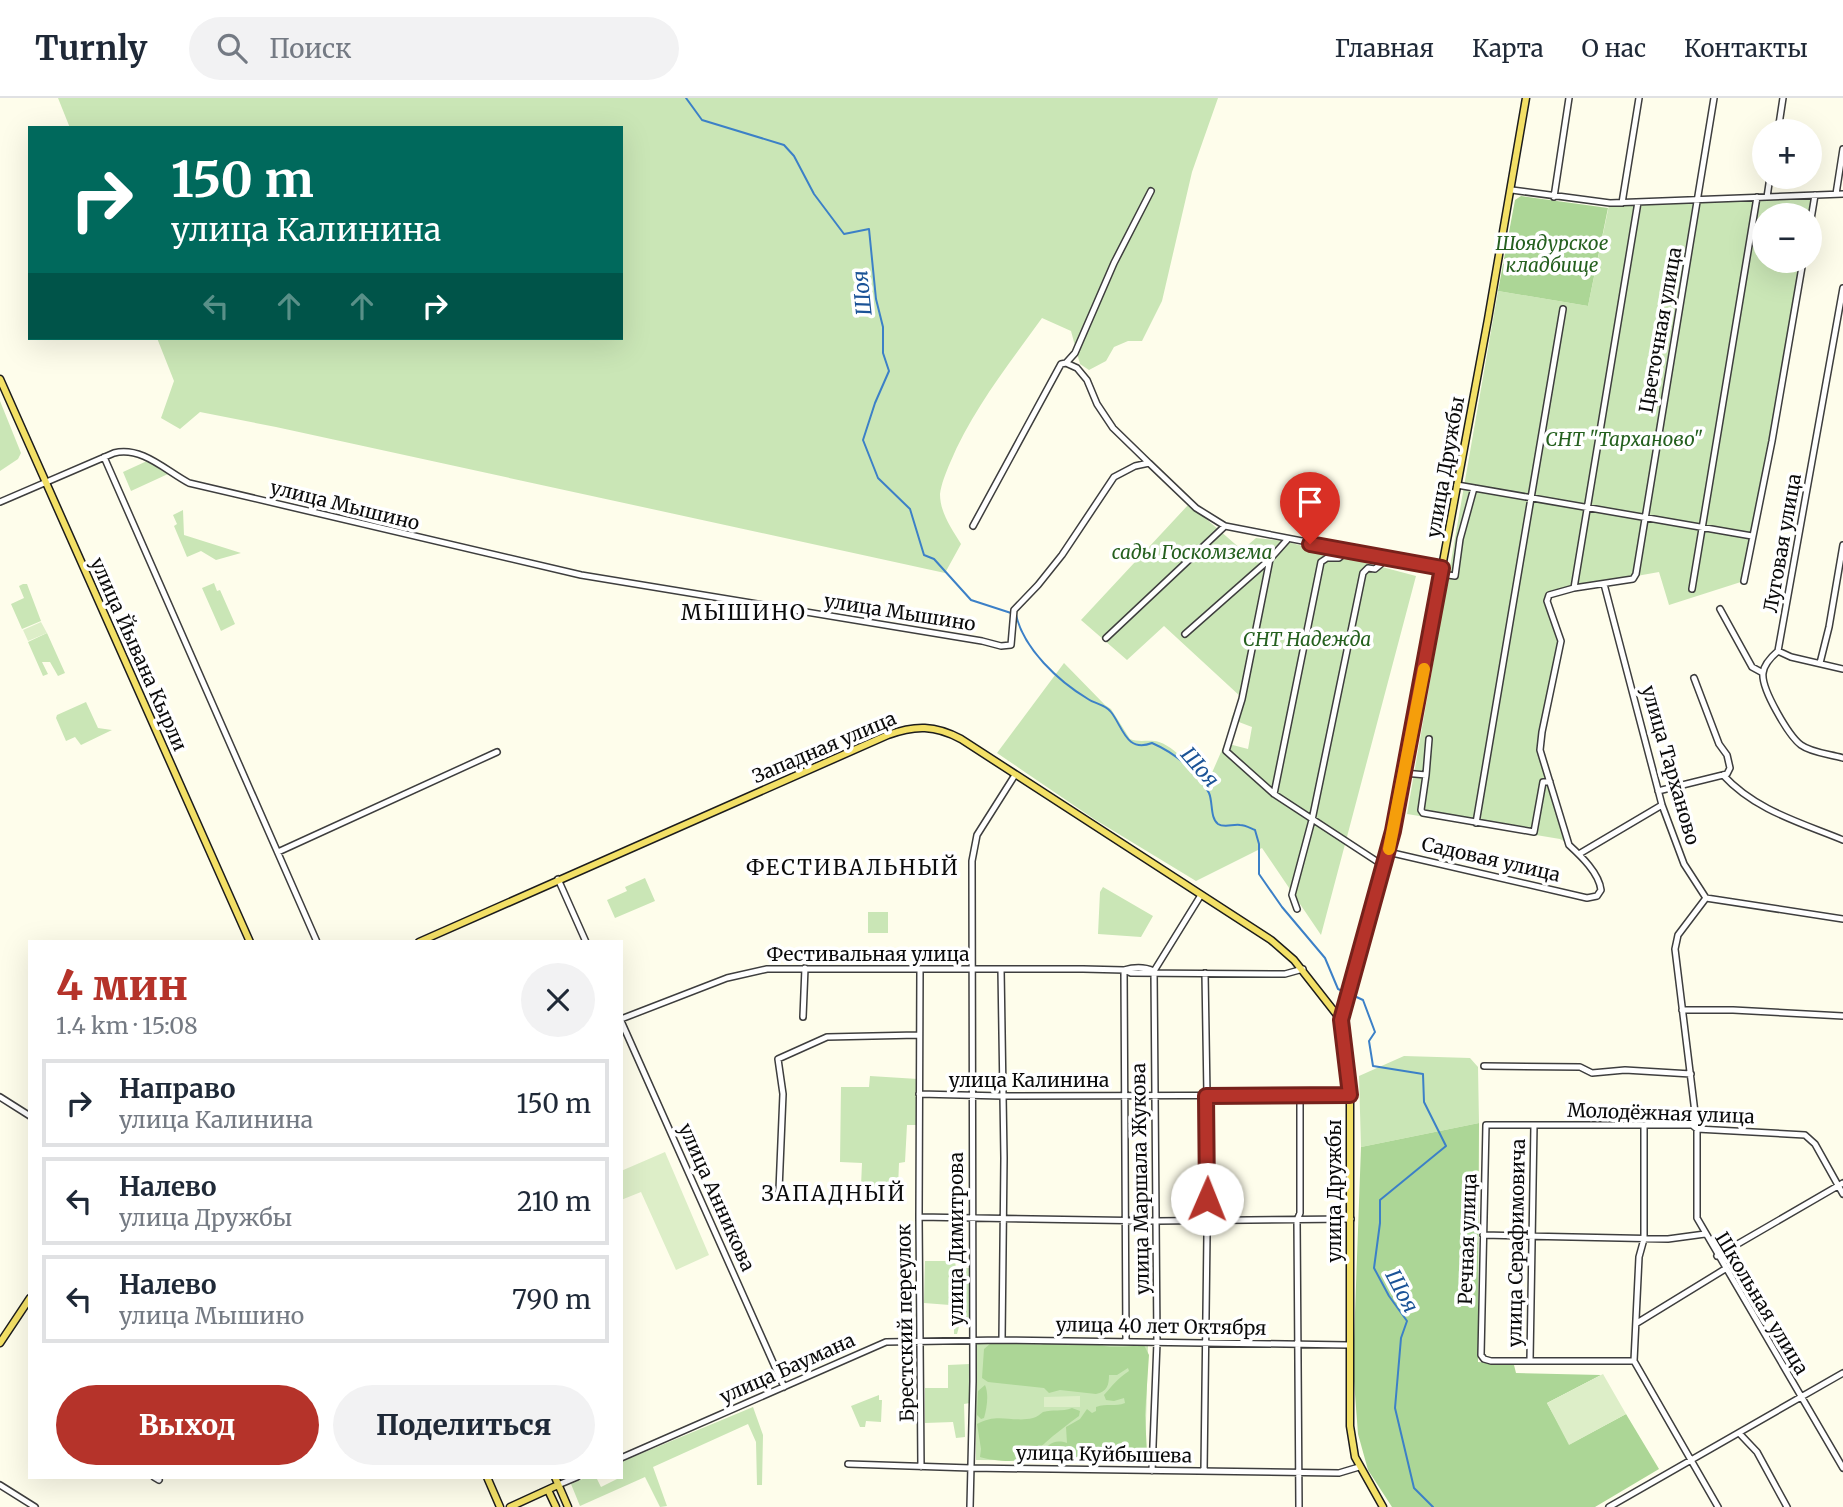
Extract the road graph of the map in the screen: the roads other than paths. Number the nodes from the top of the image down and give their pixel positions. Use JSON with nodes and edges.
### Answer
{"nodes":[{"id":1,"x":1526,"y":98,"type":"edge"},
{"id":2,"x":1569,"y":98,"type":"edge"},
{"id":3,"x":1639,"y":98,"type":"edge"},
{"id":4,"x":1714,"y":98,"type":"edge"},
{"id":5,"x":1783,"y":98,"type":"edge"},
{"id":6,"x":1779,"y":119,"type":"edge"},
{"id":7,"x":1843,"y":149,"type":"edge"},
{"id":8,"x":1768,"y":189,"type":"edge"},
{"id":9,"x":1512,"y":190,"type":"junction"},
{"id":10,"x":1151,"y":191,"type":"dead end"},
{"id":11,"x":1840,"y":194,"type":"edge"},
{"id":12,"x":1815,"y":195,"type":"junction"},
{"id":13,"x":1554,"y":197,"type":"junction"},
{"id":14,"x":1757,"y":197,"type":"junction"},
{"id":15,"x":1767,"y":197,"type":"junction"},
{"id":16,"x":1698,"y":200,"type":"junction"},
{"id":17,"x":1638,"y":202,"type":"junction"},
{"id":18,"x":1622,"y":203,"type":"junction"},
{"id":19,"x":1814,"y":203,"type":"edge"},
{"id":20,"x":1801,"y":273,"type":"edge"},
{"id":21,"x":1843,"y":288,"type":"edge"},
{"id":22,"x":1563,"y":309,"type":"dead end"},
{"id":23,"x":1066,"y":363,"type":"junction"},
{"id":24,"x":0,"y":379,"type":"edge"},
{"id":25,"x":104,"y":457,"type":"junction"},
{"id":26,"x":1149,"y":463,"type":"junction"},
{"id":27,"x":46,"y":482,"type":"junction"},
{"id":28,"x":1457,"y":485,"type":"junction"},
{"id":29,"x":1474,"y":488,"type":"junction"},
{"id":30,"x":1530,"y":498,"type":"junction"},
{"id":31,"x":0,"y":502,"type":"edge"},
{"id":32,"x":1588,"y":508,"type":"junction"},
{"id":33,"x":1644,"y":517,"type":"junction"},
{"id":34,"x":973,"y":526,"type":"dead end"},
{"id":35,"x":1225,"y":526,"type":"junction"},
{"id":36,"x":1701,"y":527,"type":"junction"},
{"id":37,"x":1752,"y":536,"type":"junction"},
{"id":38,"x":1287,"y":540,"type":"junction"},
{"id":39,"x":1843,"y":545,"type":"edge"},
{"id":40,"x":1348,"y":550,"type":"junction"},
{"id":41,"x":1382,"y":556,"type":"junction"},
{"id":42,"x":1270,"y":559,"type":"junction"},
{"id":43,"x":1442,"y":571,"type":"junction"},
{"id":44,"x":1744,"y":581,"type":"dead end"},
{"id":45,"x":1604,"y":584,"type":"junction"},
{"id":46,"x":1839,"y":586,"type":"edge"},
{"id":47,"x":1574,"y":588,"type":"junction"},
{"id":48,"x":1692,"y":589,"type":"dead end"},
{"id":49,"x":1720,"y":609,"type":"dead end"},
{"id":50,"x":1185,"y":634,"type":"dead end"},
{"id":51,"x":1106,"y":638,"type":"dead end"},
{"id":52,"x":1778,"y":651,"type":"junction"},
{"id":53,"x":1820,"y":663,"type":"junction"},
{"id":54,"x":1843,"y":670,"type":"edge"},
{"id":55,"x":1763,"y":673,"type":"junction"},
{"id":56,"x":1693,"y":678,"type":"dead end"},
{"id":57,"x":1429,"y":739,"type":"dead end"},
{"id":58,"x":497,"y":752,"type":"dead end"},
{"id":59,"x":1843,"y":758,"type":"edge"},
{"id":60,"x":1404,"y":773,"type":"junction"},
{"id":61,"x":1015,"y":775,"type":"junction"},
{"id":62,"x":1426,"y":775,"type":"junction"},
{"id":63,"x":1723,"y":775,"type":"junction"},
{"id":64,"x":1550,"y":782,"type":"junction"},
{"id":65,"x":1658,"y":791,"type":"junction"},
{"id":66,"x":1274,"y":794,"type":"junction"},
{"id":67,"x":1662,"y":805,"type":"junction"},
{"id":68,"x":1312,"y":820,"type":"junction"},
{"id":69,"x":1476,"y":823,"type":"junction"},
{"id":70,"x":1843,"y":839,"type":"edge"},
{"id":71,"x":278,"y":852,"type":"junction"},
{"id":72,"x":1388,"y":852,"type":"junction"},
{"id":73,"x":1579,"y":854,"type":"junction"},
{"id":74,"x":1384,"y":866,"type":"junction"},
{"id":75,"x":558,"y":879,"type":"junction"},
{"id":76,"x":1201,"y":895,"type":"junction"},
{"id":77,"x":1706,"y":898,"type":"junction"},
{"id":78,"x":1297,"y":909,"type":"dead end"},
{"id":79,"x":1843,"y":919,"type":"edge"},
{"id":80,"x":249,"y":940,"type":"edge"},
{"id":81,"x":316,"y":940,"type":"edge"},
{"id":82,"x":423,"y":940,"type":"edge"},
{"id":83,"x":585,"y":940,"type":"edge"},
{"id":84,"x":805,"y":968,"type":"junction"},
{"id":85,"x":1001,"y":969,"type":"junction"},
{"id":86,"x":1303,"y":969,"type":"junction"},
{"id":87,"x":754,"y":970,"type":"junction"},
{"id":88,"x":920,"y":970,"type":"junction"},
{"id":89,"x":971,"y":970,"type":"junction"},
{"id":90,"x":1124,"y":970,"type":"junction"},
{"id":91,"x":1154,"y":971,"type":"junction"},
{"id":92,"x":1205,"y":973,"type":"junction"},
{"id":93,"x":756,"y":978,"type":"dead end"},
{"id":94,"x":1682,"y":1010,"type":"junction"},
{"id":95,"x":1843,"y":1016,"type":"edge"},
{"id":96,"x":803,"y":1017,"type":"dead end"},
{"id":97,"x":623,"y":1019,"type":"edge"},
{"id":98,"x":1341,"y":1020,"type":"junction"},
{"id":99,"x":623,"y":1025,"type":"edge"},
{"id":100,"x":918,"y":1035,"type":"junction"},
{"id":101,"x":1484,"y":1066,"type":"dead end"},
{"id":102,"x":1691,"y":1074,"type":"junction"},
{"id":103,"x":919,"y":1094,"type":"junction"},
{"id":104,"x":1350,"y":1095,"type":"junction"},
{"id":105,"x":971,"y":1096,"type":"junction"},
{"id":106,"x":1002,"y":1096,"type":"junction"},
{"id":107,"x":1127,"y":1096,"type":"junction"},
{"id":108,"x":1154,"y":1096,"type":"junction"},
{"id":109,"x":1206,"y":1096,"type":"junction"},
{"id":110,"x":0,"y":1097,"type":"edge"},
{"id":111,"x":1300,"y":1097,"type":"junction"},
{"id":112,"x":28,"y":1115,"type":"edge"},
{"id":113,"x":1486,"y":1125,"type":"joint"},
{"id":114,"x":1534,"y":1125,"type":"junction"},
{"id":115,"x":1644,"y":1126,"type":"junction"},
{"id":116,"x":1697,"y":1129,"type":"junction"},
{"id":117,"x":1841,"y":1184,"type":"edge"},
{"id":118,"x":779,"y":1190,"type":"dead end"},
{"id":119,"x":1843,"y":1194,"type":"edge"},
{"id":120,"x":919,"y":1217,"type":"junction"},
{"id":121,"x":972,"y":1219,"type":"junction"},
{"id":122,"x":1003,"y":1219,"type":"junction"},
{"id":123,"x":1351,"y":1219,"type":"junction"},
{"id":124,"x":1126,"y":1220,"type":"junction"},
{"id":125,"x":1207,"y":1220,"type":"junction"},
{"id":126,"x":1297,"y":1220,"type":"junction"},
{"id":127,"x":1157,"y":1221,"type":"junction"},
{"id":128,"x":1705,"y":1234,"type":"junction"},
{"id":129,"x":1483,"y":1235,"type":"junction"},
{"id":130,"x":1532,"y":1236,"type":"junction"},
{"id":131,"x":1644,"y":1239,"type":"junction"},
{"id":132,"x":1717,"y":1256,"type":"junction"},
{"id":133,"x":1725,"y":1269,"type":"junction"},
{"id":134,"x":28,"y":1300,"type":"edge"},
{"id":135,"x":1637,"y":1323,"type":"junction"},
{"id":136,"x":973,"y":1340,"type":"junction"},
{"id":137,"x":1002,"y":1340,"type":"junction"},
{"id":138,"x":920,"y":1341,"type":"junction"},
{"id":139,"x":1126,"y":1342,"type":"junction"},
{"id":140,"x":1157,"y":1342,"type":"junction"},
{"id":141,"x":1205,"y":1342,"type":"junction"},
{"id":142,"x":0,"y":1343,"type":"edge"},
{"id":143,"x":1299,"y":1343,"type":"junction"},
{"id":144,"x":1348,"y":1345,"type":"junction"},
{"id":145,"x":1530,"y":1360,"type":"junction"},
{"id":146,"x":1634,"y":1361,"type":"junction"},
{"id":147,"x":1843,"y":1373,"type":"edge"},
{"id":148,"x":784,"y":1387,"type":"junction"},
{"id":149,"x":1800,"y":1398,"type":"junction"},
{"id":150,"x":1739,"y":1433,"type":"junction"},
{"id":151,"x":623,"y":1457,"type":"edge"},
{"id":152,"x":1690,"y":1460,"type":"junction"},
{"id":153,"x":848,"y":1464,"type":"dead end"},
{"id":154,"x":921,"y":1467,"type":"junction"},
{"id":155,"x":1359,"y":1467,"type":"junction"},
{"id":156,"x":971,"y":1468,"type":"junction"},
{"id":157,"x":1843,"y":1468,"type":"edge"},
{"id":158,"x":1152,"y":1471,"type":"junction"},
{"id":159,"x":1204,"y":1471,"type":"junction"},
{"id":160,"x":1298,"y":1473,"type":"junction"},
{"id":161,"x":488,"y":1479,"type":"edge"},
{"id":162,"x":556,"y":1479,"type":"edge"},
{"id":163,"x":572,"y":1479,"type":"edge"},
{"id":164,"x":0,"y":1485,"type":"edge"},
{"id":165,"x":558,"y":1485,"type":"junction"},
{"id":166,"x":548,"y":1490,"type":"junction"},
{"id":167,"x":34,"y":1507,"type":"edge"},
{"id":168,"x":500,"y":1507,"type":"edge"},
{"id":169,"x":510,"y":1507,"type":"edge"},
{"id":170,"x":556,"y":1507,"type":"edge"},
{"id":171,"x":568,"y":1507,"type":"edge"},
{"id":172,"x":970,"y":1507,"type":"edge"},
{"id":173,"x":1299,"y":1507,"type":"edge"},
{"id":174,"x":1383,"y":1507,"type":"edge"},
{"id":175,"x":1609,"y":1507,"type":"edge"},
{"id":176,"x":1718,"y":1507,"type":"edge"},
{"id":177,"x":1787,"y":1507,"type":"edge"}],
"edges":[{"from":1,"to":9,"type":"main road","name":"улица Дружбы"},
{"from":2,"to":13,"type":"street"},
{"from":3,"to":18,"type":"street"},
{"from":4,"to":16,"type":"street","name":"Цветочная улица"},
{"from":5,"to":6,"type":"street"},
{"from":7,"to":11,"type":"street"},
{"from":8,"to":15,"type":"street"},
{"from":9,"to":13,"type":"street"},
{"from":9,"to":28,"type":"main road","name":"улица Дружбы"},
{"from":10,"to":23,"type":"street"},
{"from":11,"to":12,"type":"street"},
{"from":12,"to":15,"type":"street"},
{"from":12,"to":19,"type":"street"},
{"from":13,"to":18,"type":"street"},
{"from":14,"to":15,"type":"street"},
{"from":14,"to":16,"type":"street"},
{"from":14,"to":36,"type":"street"},
{"from":16,"to":17,"type":"street"},
{"from":16,"to":33,"type":"street","name":"Цветочная улица"},
{"from":17,"to":18,"type":"street"},
{"from":17,"to":32,"type":"street"},
{"from":20,"to":37,"type":"street"},
{"from":21,"to":52,"type":"street","name":"Луговая улица"},
{"from":22,"to":30,"type":"street"},
{"from":23,"to":26,"type":"street"},
{"from":23,"to":34,"type":"street"},
{"from":24,"to":27,"type":"main road","name":"улица Йывана Кырли"},
{"from":25,"to":26,"type":"street","name":"улица Мышино"},
{"from":25,"to":27,"type":"street"},
{"from":25,"to":71,"type":"street"},
{"from":26,"to":35,"type":"street"},
{"from":27,"to":31,"type":"street"},
{"from":27,"to":80,"type":"main road","name":"улица Йывана Кырли"},
{"from":28,"to":29,"type":"street"},
{"from":28,"to":43,"type":"main road","name":"улица Дружбы"},
{"from":29,"to":30,"type":"street"},
{"from":29,"to":43,"type":"street"},
{"from":30,"to":32,"type":"street"},
{"from":30,"to":69,"type":"street"},
{"from":32,"to":33,"type":"street"},
{"from":32,"to":47,"type":"street"},
{"from":33,"to":36,"type":"street"},
{"from":33,"to":45,"type":"street","name":"Цветочная улица"},
{"from":35,"to":38,"type":"street"},
{"from":35,"to":51,"type":"street"},
{"from":36,"to":37,"type":"street"},
{"from":36,"to":48,"type":"street"},
{"from":37,"to":44,"type":"street"},
{"from":38,"to":40,"type":"street"},
{"from":38,"to":42,"type":"street"},
{"from":39,"to":46,"type":"street"},
{"from":40,"to":41,"type":"street"},
{"from":40,"to":66,"type":"street"},
{"from":41,"to":43,"type":"street"},
{"from":41,"to":68,"type":"street"},
{"from":42,"to":50,"type":"street"},
{"from":42,"to":66,"type":"street"},
{"from":43,"to":60,"type":"main road","name":"улица Дружбы"},
{"from":45,"to":47,"type":"street"},
{"from":45,"to":65,"type":"street","name":"улица Тарханово"},
{"from":46,"to":53,"type":"street"},
{"from":47,"to":64,"type":"street"},
{"from":49,"to":55,"type":"street"},
{"from":52,"to":53,"type":"street"},
{"from":52,"to":55,"type":"street","name":"Луговая улица"},
{"from":53,"to":54,"type":"street"},
{"from":55,"to":59,"type":"street"},
{"from":56,"to":63,"type":"street"},
{"from":57,"to":62,"type":"street"},
{"from":58,"to":71,"type":"street"},
{"from":60,"to":62,"type":"street"},
{"from":60,"to":72,"type":"main road","name":"улица Дружбы"},
{"from":61,"to":75,"type":"main road","name":"Западная улица"},
{"from":61,"to":76,"type":"main road","name":"Западная улица"},
{"from":61,"to":89,"type":"street","name":"улица Димитрова"},
{"from":62,"to":69,"type":"street"},
{"from":63,"to":65,"type":"street"},
{"from":63,"to":70,"type":"street"},
{"from":64,"to":69,"type":"street"},
{"from":64,"to":73,"type":"street"},
{"from":65,"to":67,"type":"street","name":"улица Тарханово"},
{"from":66,"to":68,"type":"street"},
{"from":67,"to":73,"type":"street"},
{"from":67,"to":77,"type":"street","name":"улица Тарханово"},
{"from":68,"to":74,"type":"street"},
{"from":68,"to":78,"type":"street"},
{"from":71,"to":81,"type":"street"},
{"from":72,"to":73,"type":"street","name":"Садовая улица"},
{"from":72,"to":74,"type":"main road","name":"улица Дружбы"},
{"from":74,"to":98,"type":"main road","name":"улица Дружбы"},
{"from":75,"to":82,"type":"main road","name":"Западная улица"},
{"from":75,"to":83,"type":"street"},
{"from":76,"to":86,"type":"main road","name":"Западная улица"},
{"from":76,"to":91,"type":"street"},
{"from":77,"to":79,"type":"street"},
{"from":77,"to":94,"type":"street"},
{"from":84,"to":87,"type":"street","name":"Фестивальная улица"},
{"from":84,"to":88,"type":"street","name":"Фестивальная улица"},
{"from":84,"to":96,"type":"street"},
{"from":85,"to":89,"type":"street","name":"Фестивальная улица"},
{"from":85,"to":90,"type":"street","name":"Фестивальная улица"},
{"from":85,"to":106,"type":"street"},
{"from":86,"to":92,"type":"street","name":"Фестивальная улица"},
{"from":86,"to":98,"type":"main road","name":"Западная улица"},
{"from":87,"to":93,"type":"street"},
{"from":87,"to":97,"type":"street","name":"Фестивальная улица"},
{"from":88,"to":89,"type":"street","name":"Фестивальная улица"},
{"from":88,"to":100,"type":"street","name":"Брестский переулок"},
{"from":89,"to":105,"type":"street","name":"улица Димитрова"},
{"from":90,"to":91,"type":"street","name":"Фестивальная улица"},
{"from":90,"to":107,"type":"street"},
{"from":91,"to":92,"type":"street","name":"Фестивальная улица"},
{"from":91,"to":108,"type":"street","name":"улица Маршала Жукова"},
{"from":92,"to":109,"type":"street"},
{"from":94,"to":95,"type":"street"},
{"from":94,"to":102,"type":"street"},
{"from":98,"to":104,"type":"main road","name":"улица Дружбы"},
{"from":99,"to":148,"type":"street","name":"улица Анникова"},
{"from":100,"to":103,"type":"street","name":"Брестский переулок"},
{"from":100,"to":118,"type":"street"},
{"from":101,"to":102,"type":"street"},
{"from":102,"to":116,"type":"street"},
{"from":103,"to":105,"type":"street","name":"улица Калинина"},
{"from":103,"to":120,"type":"street","name":"Брестский переулок"},
{"from":104,"to":111,"type":"street","name":"улица Калинина"},
{"from":104,"to":123,"type":"main road","name":"улица Дружбы"},
{"from":105,"to":106,"type":"street","name":"улица Калинина"},
{"from":105,"to":121,"type":"street","name":"улица Димитрова"},
{"from":106,"to":107,"type":"street","name":"улица Калинина"},
{"from":106,"to":122,"type":"street"},
{"from":107,"to":108,"type":"street","name":"улица Калинина"},
{"from":107,"to":124,"type":"street"},
{"from":108,"to":109,"type":"street","name":"улица Калинина"},
{"from":108,"to":127,"type":"street","name":"улица Маршала Жукова"},
{"from":109,"to":111,"type":"street","name":"улица Калинина"},
{"from":109,"to":125,"type":"street"},
{"from":110,"to":112,"type":"street"},
{"from":111,"to":126,"type":"street"},
{"from":113,"to":114,"type":"street","name":"Молодёжная улица"},
{"from":113,"to":129,"type":"street","name":"Речная улица"},
{"from":114,"to":115,"type":"street","name":"Молодёжная улица"},
{"from":114,"to":130,"type":"street","name":"улица Серафимовича"},
{"from":115,"to":116,"type":"street","name":"Молодёжная улица"},
{"from":115,"to":131,"type":"street"},
{"from":116,"to":117,"type":"street","name":"Молодёжная улица"},
{"from":116,"to":128,"type":"street"},
{"from":117,"to":119,"type":"street","name":"Молодёжная улица"},
{"from":117,"to":132,"type":"street"},
{"from":120,"to":121,"type":"street"},
{"from":120,"to":138,"type":"street","name":"Брестский переулок"},
{"from":121,"to":122,"type":"street"},
{"from":121,"to":136,"type":"street","name":"улица Димитрова"},
{"from":122,"to":124,"type":"street"},
{"from":122,"to":137,"type":"street"},
{"from":123,"to":126,"type":"street"},
{"from":123,"to":144,"type":"main road","name":"улица Дружбы"},
{"from":124,"to":127,"type":"street"},
{"from":124,"to":139,"type":"street"},
{"from":125,"to":126,"type":"street"},
{"from":125,"to":127,"type":"street"},
{"from":125,"to":141,"type":"street"},
{"from":126,"to":143,"type":"street"},
{"from":127,"to":140,"type":"street","name":"улица Маршала Жукова"},
{"from":128,"to":131,"type":"street","name":"Школьная улица"},
{"from":128,"to":132,"type":"street","name":"Школьная улица"},
{"from":129,"to":130,"type":"street","name":"Школьная улица"},
{"from":129,"to":145,"type":"street","name":"Речная улица"},
{"from":130,"to":131,"type":"street","name":"Школьная улица"},
{"from":130,"to":145,"type":"street","name":"улица Серафимовича"},
{"from":131,"to":135,"type":"street"},
{"from":132,"to":133,"type":"street","name":"Школьная улица"},
{"from":133,"to":135,"type":"street"},
{"from":133,"to":149,"type":"street","name":"Школьная улица"},
{"from":134,"to":142,"type":"main road"},
{"from":135,"to":146,"type":"street"},
{"from":136,"to":137,"type":"street","name":"улица 40 лет Октября"},
{"from":136,"to":138,"type":"street","name":"улица Баумана"},
{"from":136,"to":156,"type":"street","name":"улица Димитрова"},
{"from":137,"to":139,"type":"street","name":"улица 40 лет Октября"},
{"from":138,"to":148,"type":"street","name":"улица Баумана"},
{"from":138,"to":154,"type":"street","name":"Брестский переулок"},
{"from":139,"to":140,"type":"street","name":"улица 40 лет Октября"},
{"from":140,"to":141,"type":"street","name":"улица 40 лет Октября"},
{"from":140,"to":158,"type":"street","name":"улица Маршала Жукова"},
{"from":141,"to":143,"type":"street","name":"улица 40 лет Октября"},
{"from":141,"to":159,"type":"street"},
{"from":143,"to":144,"type":"street","name":"улица 40 лет Октября"},
{"from":143,"to":160,"type":"street"},
{"from":144,"to":155,"type":"main road","name":"улица Дружбы"},
{"from":145,"to":146,"type":"street"},
{"from":146,"to":152,"type":"street"},
{"from":147,"to":149,"type":"street"},
{"from":148,"to":151,"type":"street","name":"улица Баумана"},
{"from":149,"to":150,"type":"street"},
{"from":149,"to":157,"type":"street","name":"Школьная улица"},
{"from":150,"to":152,"type":"street"},
{"from":150,"to":177,"type":"street"},
{"from":152,"to":175,"type":"street"},
{"from":152,"to":176,"type":"street"},
{"from":153,"to":154,"type":"street","name":"улица Куйбышева"},
{"from":154,"to":156,"type":"street","name":"улица Куйбышева"},
{"from":155,"to":160,"type":"street","name":"улица Куйбышева"},
{"from":155,"to":174,"type":"main road","name":"улица Дружбы"},
{"from":156,"to":158,"type":"street","name":"улица Куйбышева"},
{"from":156,"to":172,"type":"street","name":"улица Димитрова"},
{"from":158,"to":159,"type":"street","name":"улица Куйбышева"},
{"from":159,"to":160,"type":"street","name":"улица Куйбышева"},
{"from":160,"to":173,"type":"street"},
{"from":161,"to":168,"type":"main road"},
{"from":162,"to":165,"type":"main road"},
{"from":163,"to":165,"type":"street"},
{"from":164,"to":167,"type":"street"},
{"from":165,"to":166,"type":"main road"},
{"from":165,"to":171,"type":"main road"},
{"from":166,"to":169,"type":"main road"},
{"from":166,"to":170,"type":"main road"}]}
